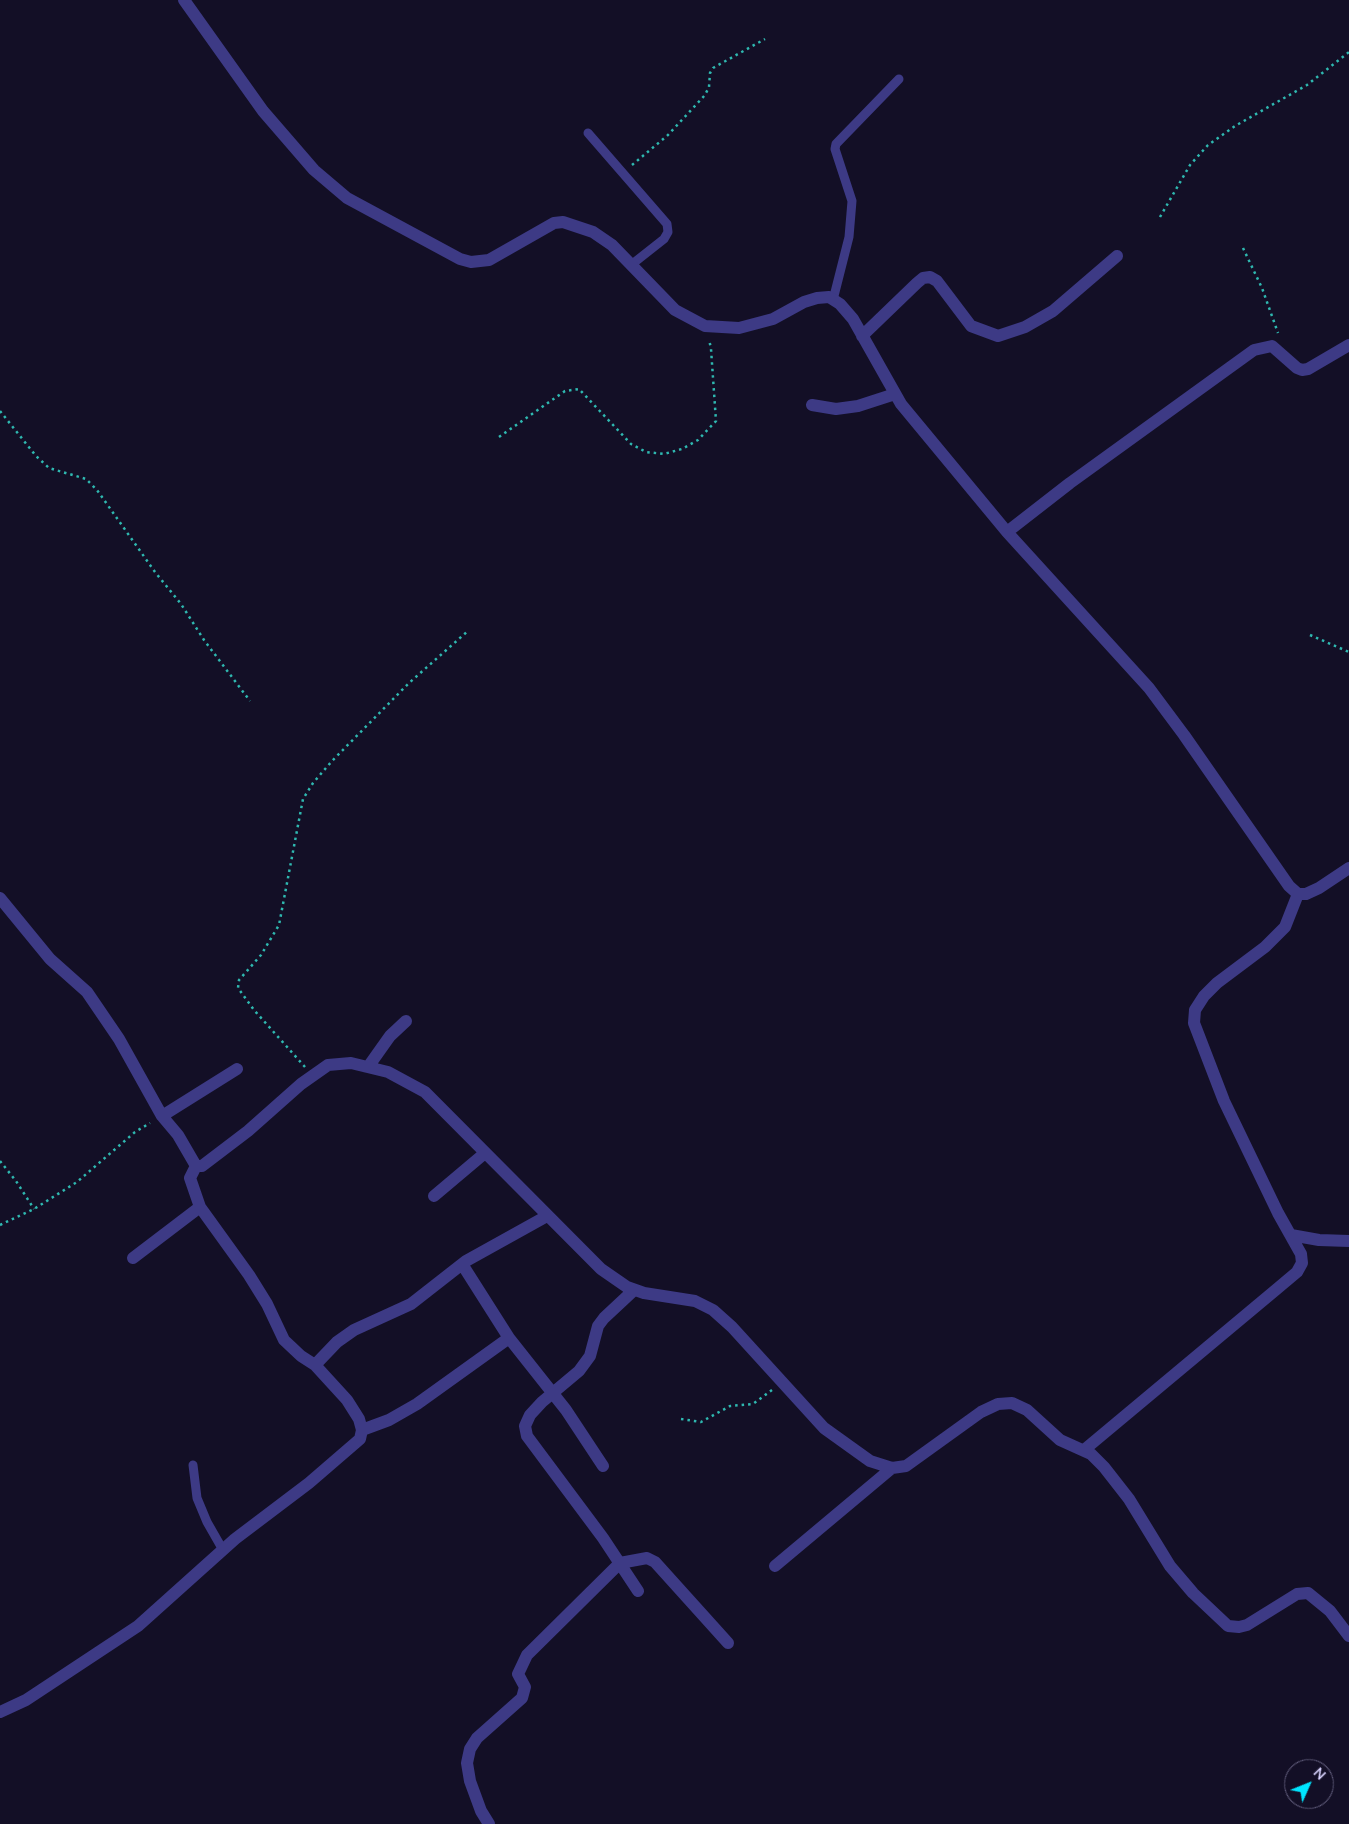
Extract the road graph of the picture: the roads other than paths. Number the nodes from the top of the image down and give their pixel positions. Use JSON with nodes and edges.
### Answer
{"nodes":[{"id":1,"x":184,"y":0,"type":"edge"},
{"id":2,"x":899,"y":79,"type":"dead end"},
{"id":3,"x":588,"y":133,"type":"dead end"},
{"id":4,"x":1117,"y":256,"type":"dead end"},
{"id":5,"x":631,"y":264,"type":"junction"},
{"id":6,"x":833,"y":300,"type":"junction"},
{"id":7,"x":862,"y":336,"type":"junction"},
{"id":8,"x":1349,"y":345,"type":"edge"},
{"id":9,"x":895,"y":394,"type":"junction"},
{"id":10,"x":812,"y":405,"type":"dead end"},
{"id":11,"x":1007,"y":532,"type":"junction"},
{"id":12,"x":1349,"y":868,"type":"edge"},
{"id":13,"x":1298,"y":894,"type":"junction"},
{"id":14,"x":0,"y":898,"type":"edge"},
{"id":15,"x":406,"y":1021,"type":"dead end"},
{"id":16,"x":368,"y":1067,"type":"junction"},
{"id":17,"x":237,"y":1069,"type":"dead end"},
{"id":18,"x":162,"y":1116,"type":"junction"},
{"id":19,"x":485,"y":1153,"type":"junction"},
{"id":20,"x":196,"y":1166,"type":"junction"},
{"id":21,"x":434,"y":1196,"type":"dead end"},
{"id":22,"x":200,"y":1207,"type":"junction"},
{"id":23,"x":547,"y":1216,"type":"junction"},
{"id":24,"x":1291,"y":1235,"type":"junction"},
{"id":25,"x":1349,"y":1241,"type":"edge"},
{"id":26,"x":133,"y":1258,"type":"dead end"},
{"id":27,"x":462,"y":1264,"type":"junction"},
{"id":28,"x":634,"y":1290,"type":"junction"},
{"id":29,"x":509,"y":1338,"type":"junction"},
{"id":30,"x":315,"y":1365,"type":"junction"},
{"id":31,"x":554,"y":1393,"type":"junction"},
{"id":32,"x":362,"y":1430,"type":"junction"},
{"id":33,"x":1084,"y":1450,"type":"junction"},
{"id":34,"x":193,"y":1464,"type":"dead end"},
{"id":35,"x":603,"y":1466,"type":"dead end"},
{"id":36,"x":892,"y":1468,"type":"junction"},
{"id":37,"x":223,"y":1550,"type":"junction"},
{"id":38,"x":620,"y":1564,"type":"junction"},
{"id":39,"x":775,"y":1566,"type":"dead end"},
{"id":40,"x":638,"y":1591,"type":"dead end"},
{"id":41,"x":1349,"y":1636,"type":"edge"},
{"id":42,"x":728,"y":1643,"type":"dead end"},
{"id":43,"x":0,"y":1712,"type":"edge"},
{"id":44,"x":489,"y":1824,"type":"edge"}],
"edges":[{"from":1,"to":5,"type":"street"},
{"from":2,"to":6,"type":"lane"},
{"from":3,"to":5,"type":"lane"},
{"from":4,"to":7,"type":"street"},
{"from":5,"to":6,"type":"street"},
{"from":6,"to":7,"type":"street"},
{"from":7,"to":9,"type":"street"},
{"from":8,"to":11,"type":"street"},
{"from":9,"to":10,"type":"street"},
{"from":9,"to":11,"type":"street"},
{"from":11,"to":13,"type":"street"},
{"from":12,"to":13,"type":"street"},
{"from":13,"to":24,"type":"street"},
{"from":14,"to":18,"type":"street"},
{"from":15,"to":16,"type":"street"},
{"from":16,"to":19,"type":"street"},
{"from":16,"to":20,"type":"street"},
{"from":17,"to":18,"type":"street"},
{"from":18,"to":20,"type":"street"},
{"from":19,"to":21,"type":"street"},
{"from":19,"to":23,"type":"street"},
{"from":20,"to":22,"type":"street"},
{"from":22,"to":26,"type":"street"},
{"from":22,"to":30,"type":"street"},
{"from":23,"to":27,"type":"street"},
{"from":23,"to":28,"type":"street"},
{"from":24,"to":25,"type":"street"},
{"from":24,"to":33,"type":"street"},
{"from":27,"to":29,"type":"street"},
{"from":27,"to":30,"type":"street"},
{"from":28,"to":31,"type":"street"},
{"from":28,"to":36,"type":"street"},
{"from":29,"to":31,"type":"street"},
{"from":29,"to":32,"type":"street"},
{"from":30,"to":32,"type":"street"},
{"from":31,"to":35,"type":"street"},
{"from":31,"to":38,"type":"street"},
{"from":32,"to":37,"type":"street"},
{"from":33,"to":36,"type":"street"},
{"from":33,"to":41,"type":"street"},
{"from":34,"to":37,"type":"lane"},
{"from":36,"to":39,"type":"street"},
{"from":37,"to":43,"type":"street"},
{"from":38,"to":40,"type":"street"},
{"from":38,"to":42,"type":"street"},
{"from":38,"to":44,"type":"street"}]}
